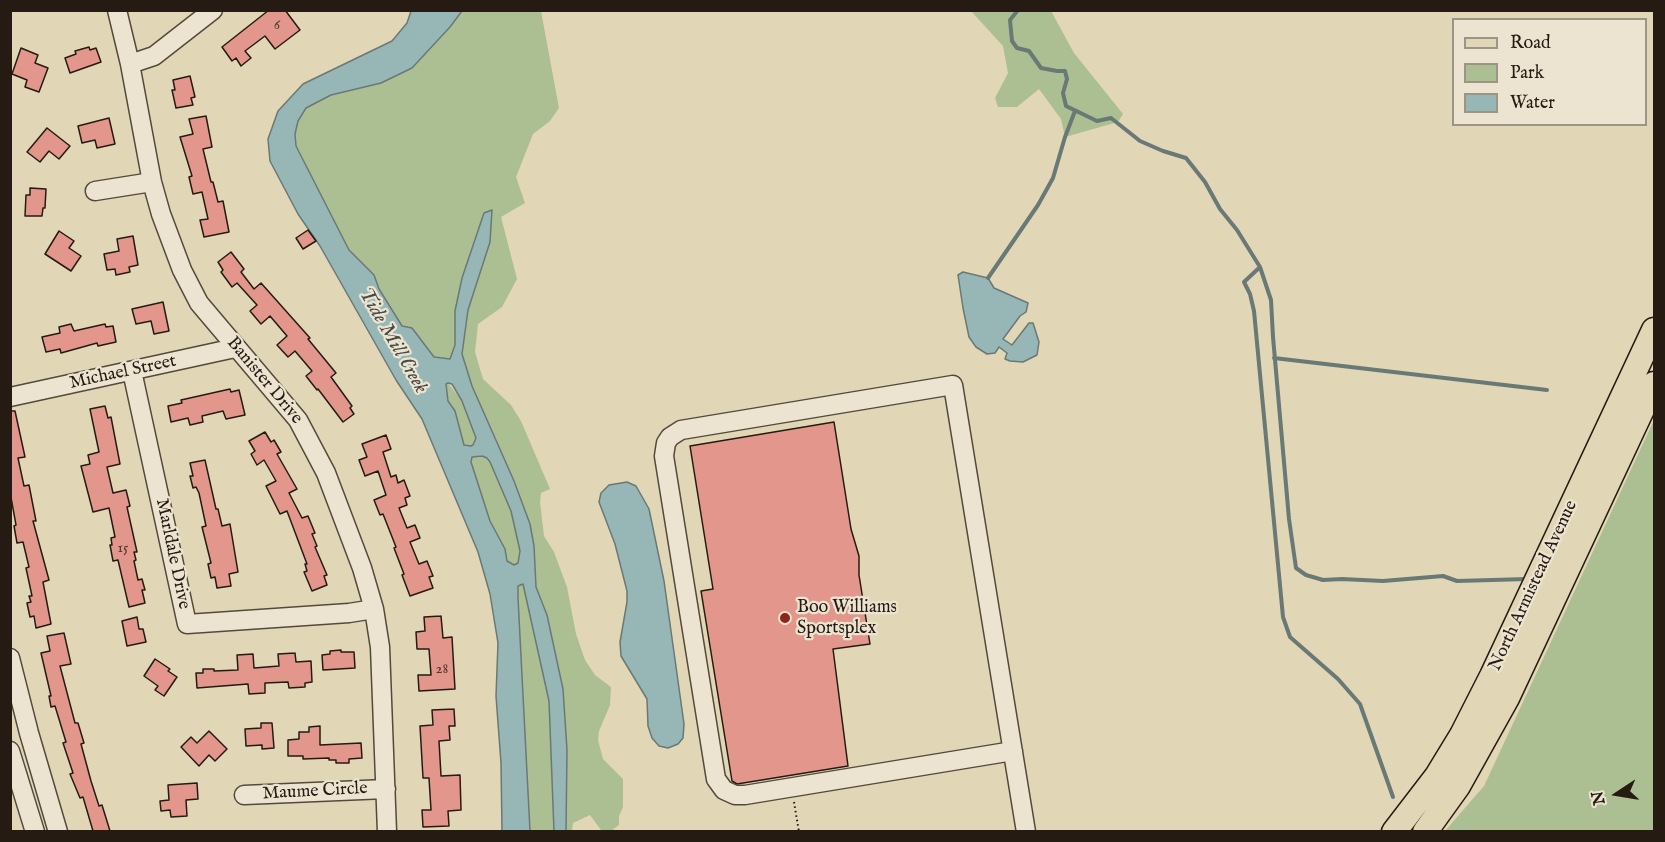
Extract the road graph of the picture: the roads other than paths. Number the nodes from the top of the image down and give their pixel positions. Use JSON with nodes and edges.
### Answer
{"nodes":[{"id":1,"x":117,"y":10,"type":"edge"},
{"id":2,"x":213,"y":10,"type":"edge"},
{"id":3,"x":130,"y":64,"type":"junction"},
{"id":4,"x":152,"y":182,"type":"junction"},
{"id":5,"x":95,"y":190,"type":"dead end"},
{"id":6,"x":1654,"y":330,"type":"edge"},
{"id":7,"x":235,"y":348,"type":"junction"},
{"id":8,"x":132,"y":371,"type":"junction"},
{"id":9,"x":1654,"y":384,"type":"edge"},
{"id":10,"x":10,"y":397,"type":"edge"},
{"id":11,"x":374,"y":609,"type":"junction"},
{"id":12,"x":10,"y":658,"type":"edge"},
{"id":13,"x":10,"y":751,"type":"edge"},
{"id":14,"x":1013,"y":751,"type":"junction"},
{"id":15,"x":1017,"y":778,"type":"junction"},
{"id":16,"x":386,"y":789,"type":"junction"},
{"id":17,"x":244,"y":795,"type":"dead end"},
{"id":18,"x":35,"y":831,"type":"edge"},
{"id":19,"x":58,"y":831,"type":"edge"},
{"id":20,"x":387,"y":831,"type":"edge"},
{"id":21,"x":1013,"y":831,"type":"edge"},
{"id":22,"x":1026,"y":831,"type":"edge"},
{"id":23,"x":1394,"y":831,"type":"edge"},
{"id":24,"x":1425,"y":831,"type":"edge"}],
"edges":[{"from":1,"to":3,"type":"street","name":"Banister Drive"},
{"from":2,"to":3,"type":"street"},
{"from":3,"to":4,"type":"street","name":"Banister Drive"},
{"from":4,"to":5,"type":"street"},
{"from":4,"to":7,"type":"street","name":"Banister Drive"},
{"from":6,"to":23,"type":"main road","name":"North Armistead Avenue"},
{"from":7,"to":8,"type":"street","name":"Michael Street"},
{"from":7,"to":11,"type":"street","name":"Banister Drive"},
{"from":8,"to":10,"type":"street","name":"Michael Street"},
{"from":8,"to":11,"type":"street","name":"Marldale Drive"},
{"from":9,"to":24,"type":"main road","name":"North Armistead Avenue"},
{"from":11,"to":16,"type":"street","name":"Banister Drive"},
{"from":12,"to":19,"type":"street"},
{"from":13,"to":18,"type":"street"},
{"from":14,"to":14,"type":"street"},
{"from":14,"to":15,"type":"street"},
{"from":15,"to":21,"type":"street"},
{"from":15,"to":22,"type":"street"},
{"from":16,"to":17,"type":"street","name":"Maume Circle"},
{"from":16,"to":20,"type":"street","name":"Banister Drive"}]}
